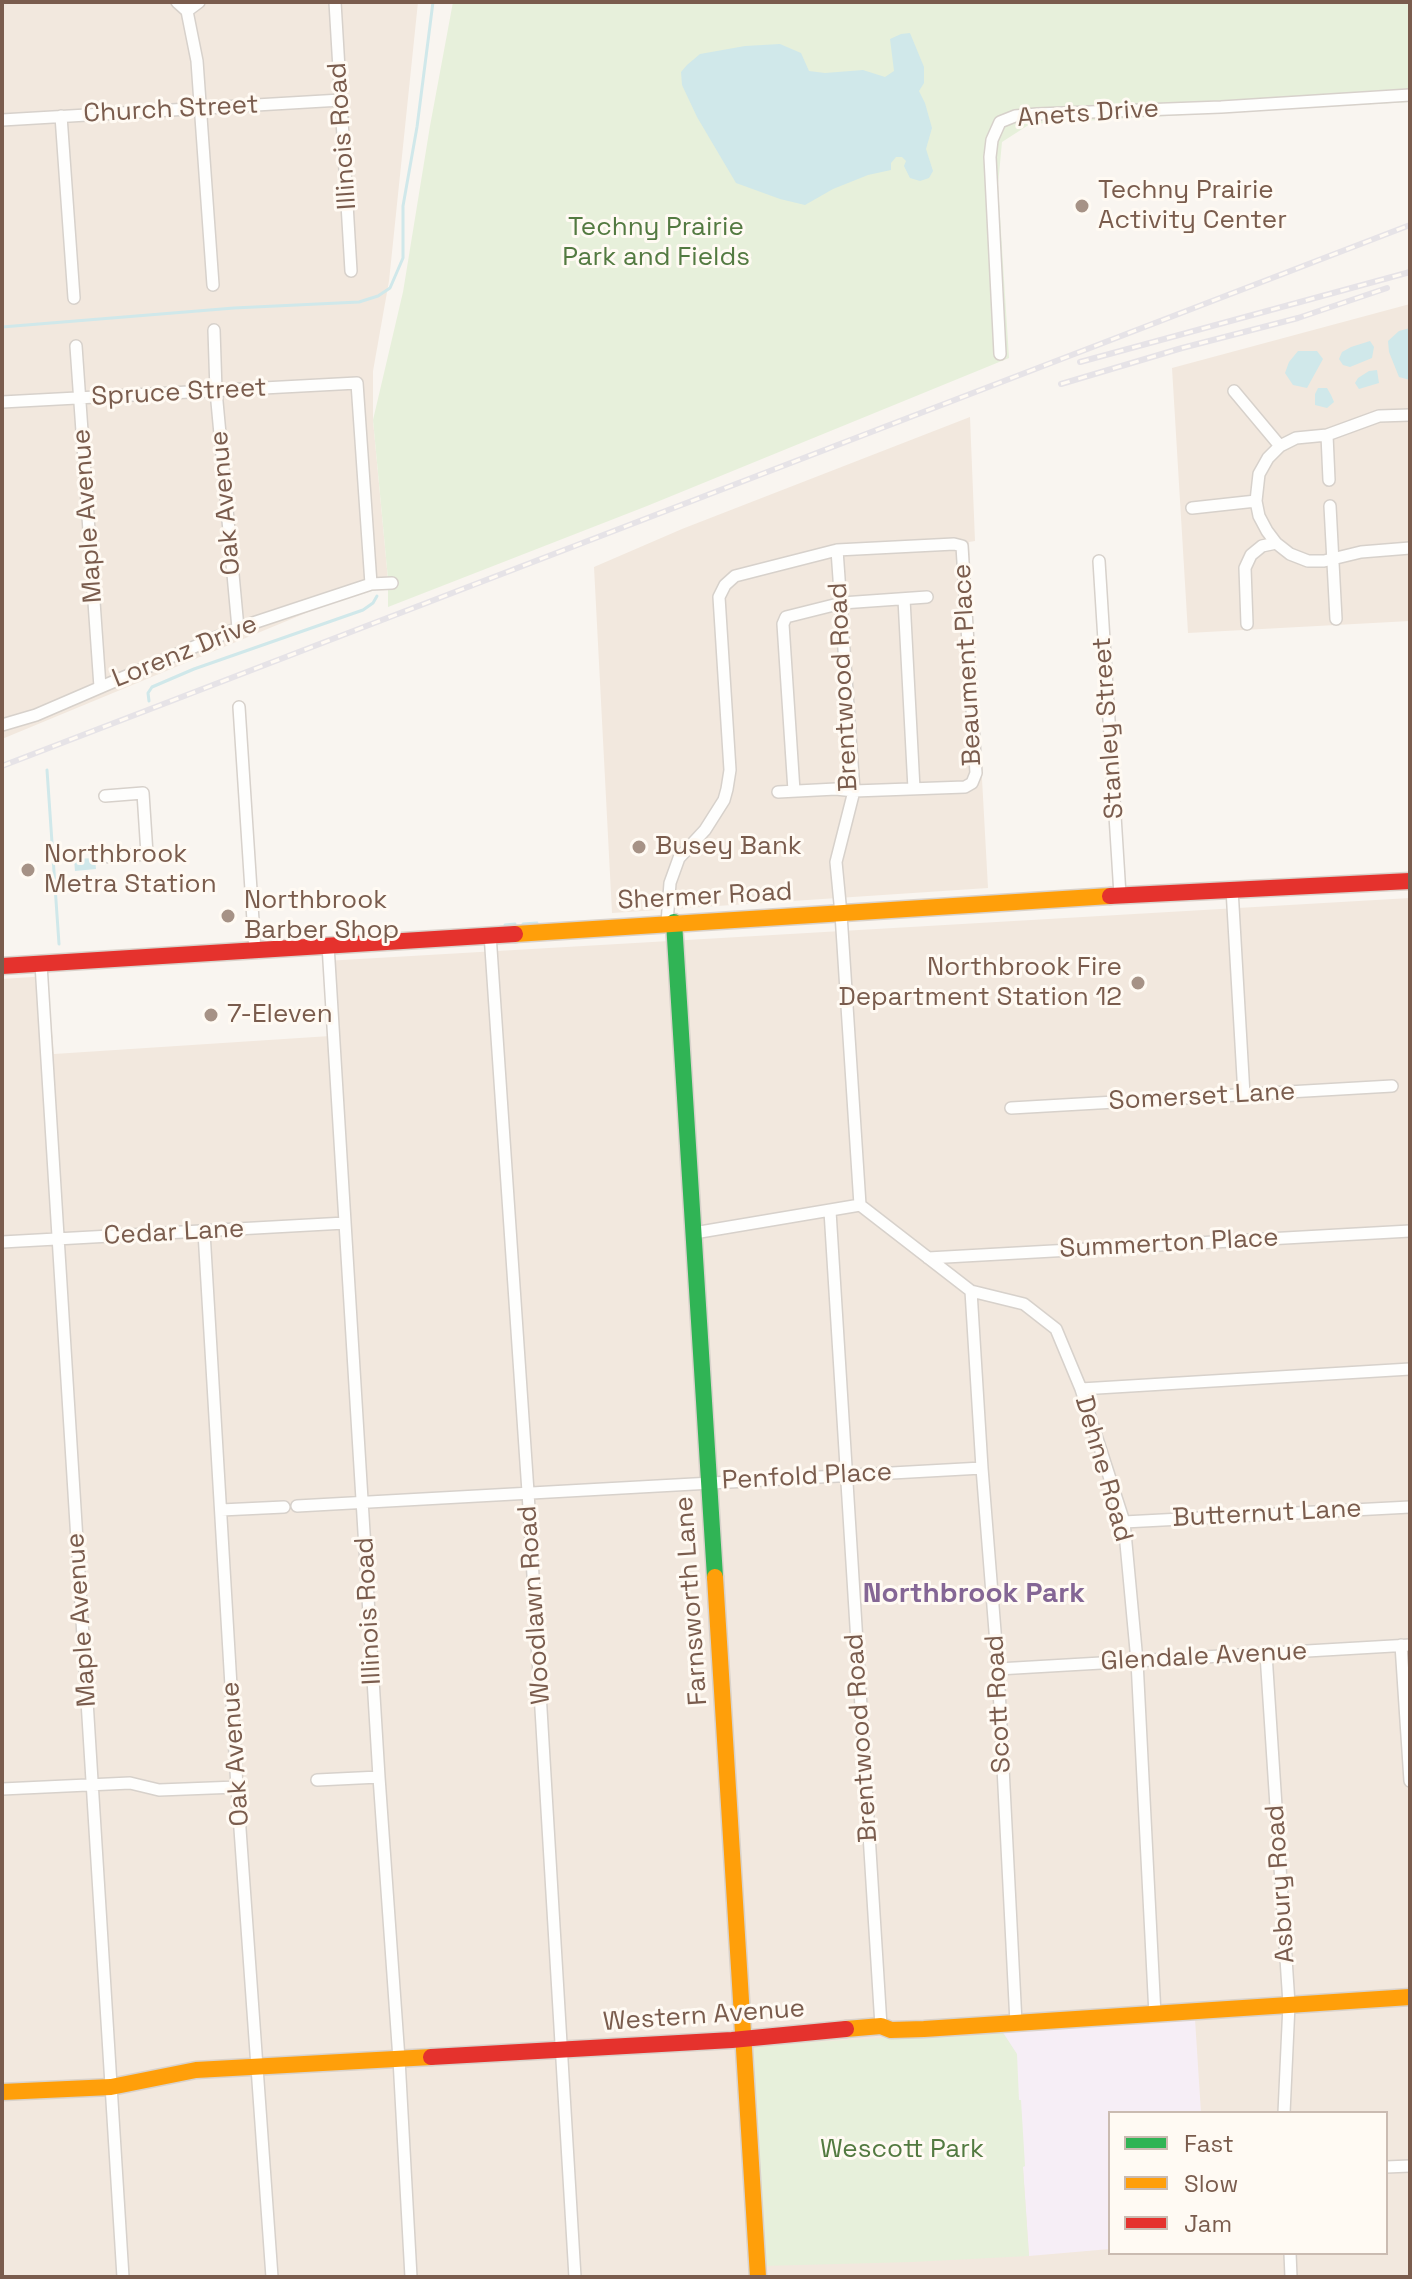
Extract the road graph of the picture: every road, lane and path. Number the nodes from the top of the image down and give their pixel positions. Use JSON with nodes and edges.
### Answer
{"nodes":[{"id":1,"x":177,"y":2,"type":"edge"},
{"id":2,"x":199,"y":2,"type":"edge"},
{"id":3,"x":335,"y":2,"type":"edge"},
{"id":4,"x":187,"y":11,"type":"junction"},
{"id":5,"x":1410,"y":95,"type":"edge"},
{"id":6,"x":341,"y":100,"type":"junction"},
{"id":7,"x":201,"y":108,"type":"junction"},
{"id":8,"x":61,"y":116,"type":"junction"},
{"id":9,"x":2,"y":120,"type":"edge"},
{"id":10,"x":351,"y":271,"type":"dead end"},
{"id":11,"x":213,"y":285,"type":"dead end"},
{"id":12,"x":74,"y":298,"type":"dead end"},
{"id":13,"x":214,"y":330,"type":"dead end"},
{"id":14,"x":76,"y":346,"type":"dead end"},
{"id":15,"x":1000,"y":354,"type":"dead end"},
{"id":16,"x":216,"y":391,"type":"junction"},
{"id":17,"x":1234,"y":391,"type":"dead end"},
{"id":18,"x":80,"y":398,"type":"junction"},
{"id":19,"x":2,"y":402,"type":"edge"},
{"id":20,"x":1410,"y":415,"type":"edge"},
{"id":21,"x":1327,"y":435,"type":"junction"},
{"id":22,"x":1280,"y":446,"type":"junction"},
{"id":23,"x":1329,"y":480,"type":"dead end"},
{"id":24,"x":1256,"y":501,"type":"junction"},
{"id":25,"x":1330,"y":506,"type":"dead end"},
{"id":26,"x":1192,"y":508,"type":"dead end"},
{"id":27,"x":1276,"y":543,"type":"junction"},
{"id":28,"x":1410,"y":548,"type":"edge"},
{"id":29,"x":837,"y":550,"type":"junction"},
{"id":30,"x":1332,"y":559,"type":"junction"},
{"id":31,"x":1099,"y":561,"type":"dead end"},
{"id":32,"x":392,"y":583,"type":"dead end"},
{"id":33,"x":371,"y":584,"type":"junction"},
{"id":34,"x":927,"y":597,"type":"dead end"},
{"id":35,"x":904,"y":599,"type":"junction"},
{"id":36,"x":842,"y":603,"type":"junction"},
{"id":37,"x":1336,"y":619,"type":"dead end"},
{"id":38,"x":1247,"y":624,"type":"dead end"},
{"id":39,"x":238,"y":628,"type":"junction"},
{"id":40,"x":100,"y":687,"type":"junction"},
{"id":41,"x":239,"y":707,"type":"dead end"},
{"id":42,"x":2,"y":725,"type":"edge"},
{"id":43,"x":914,"y":789,"type":"junction"},
{"id":44,"x":794,"y":791,"type":"junction"},
{"id":45,"x":854,"y":791,"type":"junction"},
{"id":46,"x":778,"y":792,"type":"dead end"},
{"id":47,"x":105,"y":796,"type":"dead end"},
{"id":48,"x":109,"y":857,"type":"dead end"},
{"id":49,"x":1410,"y":881,"type":"edge"},
{"id":50,"x":1232,"y":889,"type":"junction"},
{"id":51,"x":1120,"y":895,"type":"junction"},
{"id":52,"x":841,"y":914,"type":"junction"},
{"id":53,"x":671,"y":923,"type":"junction"},
{"id":54,"x":490,"y":934,"type":"junction"},
{"id":55,"x":328,"y":945,"type":"junction"},
{"id":56,"x":255,"y":951,"type":"junction"},
{"id":57,"x":41,"y":964,"type":"junction"},
{"id":58,"x":2,"y":966,"type":"edge"},
{"id":59,"x":1392,"y":1086,"type":"dead end"},
{"id":60,"x":1244,"y":1095,"type":"junction"},
{"id":61,"x":1011,"y":1108,"type":"dead end"},
{"id":62,"x":860,"y":1205,"type":"junction"},
{"id":63,"x":830,"y":1211,"type":"junction"},
{"id":64,"x":345,"y":1223,"type":"junction"},
{"id":65,"x":1410,"y":1231,"type":"edge"},
{"id":66,"x":204,"y":1232,"type":"junction"},
{"id":67,"x":694,"y":1233,"type":"junction"},
{"id":68,"x":58,"y":1239,"type":"junction"},
{"id":69,"x":2,"y":1242,"type":"edge"},
{"id":70,"x":928,"y":1258,"type":"junction"},
{"id":71,"x":971,"y":1291,"type":"junction"},
{"id":72,"x":1410,"y":1369,"type":"edge"},
{"id":73,"x":1081,"y":1389,"type":"junction"},
{"id":74,"x":982,"y":1468,"type":"junction"},
{"id":75,"x":846,"y":1475,"type":"junction"},
{"id":76,"x":709,"y":1482,"type":"junction"},
{"id":77,"x":528,"y":1492,"type":"junction"},
{"id":78,"x":363,"y":1502,"type":"junction"},
{"id":79,"x":1410,"y":1507,"type":"edge"},
{"id":80,"x":221,"y":1510,"type":"junction"},
{"id":81,"x":1124,"y":1522,"type":"junction"},
{"id":82,"x":1405,"y":1645,"type":"edge"},
{"id":83,"x":1266,"y":1654,"type":"junction"},
{"id":84,"x":1137,"y":1661,"type":"junction"},
{"id":85,"x":998,"y":1669,"type":"junction"},
{"id":86,"x":379,"y":1777,"type":"junction"},
{"id":87,"x":317,"y":1780,"type":"dead end"},
{"id":88,"x":1410,"y":1781,"type":"edge"},
{"id":89,"x":92,"y":1784,"type":"junction"},
{"id":90,"x":237,"y":1787,"type":"junction"},
{"id":91,"x":2,"y":1789,"type":"edge"},
{"id":92,"x":1410,"y":1997,"type":"edge"},
{"id":93,"x":1289,"y":2004,"type":"junction"},
{"id":94,"x":1155,"y":2015,"type":"junction"},
{"id":95,"x":1016,"y":2023,"type":"junction"},
{"id":96,"x":881,"y":2026,"type":"junction"},
{"id":97,"x":743,"y":2039,"type":"junction"},
{"id":98,"x":562,"y":2050,"type":"junction"},
{"id":99,"x":399,"y":2059,"type":"junction"},
{"id":100,"x":258,"y":2066,"type":"junction"},
{"id":101,"x":111,"y":2087,"type":"junction"},
{"id":102,"x":2,"y":2092,"type":"edge"},
{"id":103,"x":1284,"y":2111,"type":"edge"},
{"id":104,"x":1410,"y":2166,"type":"edge"},
{"id":105,"x":1388,"y":2167,"type":"edge"},
{"id":106,"x":1290,"y":2255,"type":"edge"},
{"id":107,"x":123,"y":2277,"type":"edge"},
{"id":108,"x":272,"y":2277,"type":"edge"},
{"id":109,"x":411,"y":2277,"type":"edge"},
{"id":110,"x":575,"y":2277,"type":"edge"},
{"id":111,"x":758,"y":2277,"type":"edge"},
{"id":112,"x":1291,"y":2277,"type":"edge"}],
"edges":[{"from":1,"to":4,"type":"street"},
{"from":2,"to":4,"type":"street"},
{"from":3,"to":6,"type":"street","name":"Illinois Road"},
{"from":4,"to":7,"type":"street"},
{"from":5,"to":15,"type":"street","name":"Anets Drive"},
{"from":6,"to":7,"type":"street","name":"Church Street"},
{"from":6,"to":10,"type":"street","name":"Illinois Road"},
{"from":7,"to":8,"type":"street","name":"Church Street"},
{"from":7,"to":11,"type":"street"},
{"from":8,"to":9,"type":"street","name":"Church Street"},
{"from":8,"to":12,"type":"street"},
{"from":13,"to":16,"type":"street","name":"Oak Avenue"},
{"from":14,"to":18,"type":"street","name":"Maple Avenue"},
{"from":16,"to":18,"type":"street","name":"Spruce Street"},
{"from":16,"to":33,"type":"street","name":"Spruce Street"},
{"from":16,"to":39,"type":"street","name":"Oak Avenue"},
{"from":17,"to":22,"type":"street"},
{"from":18,"to":19,"type":"street","name":"Spruce Street"},
{"from":18,"to":40,"type":"street","name":"Maple Avenue"},
{"from":20,"to":21,"type":"street"},
{"from":21,"to":22,"type":"street"},
{"from":21,"to":23,"type":"street"},
{"from":22,"to":24,"type":"street"},
{"from":24,"to":26,"type":"street"},
{"from":24,"to":27,"type":"street"},
{"from":25,"to":30,"type":"street"},
{"from":27,"to":30,"type":"street"},
{"from":27,"to":38,"type":"street"},
{"from":28,"to":30,"type":"street"},
{"from":29,"to":36,"type":"street","name":"Brentwood Road"},
{"from":29,"to":43,"type":"street","name":"Beaument Place"},
{"from":29,"to":53,"type":"street","name":"Farnsworth Lane"},
{"from":30,"to":37,"type":"street"},
{"from":31,"to":51,"type":"street","name":"Stanley Street"},
{"from":32,"to":33,"type":"street"},
{"from":33,"to":39,"type":"street","name":"Lorenz Drive"},
{"from":34,"to":35,"type":"street"},
{"from":35,"to":36,"type":"street"},
{"from":35,"to":43,"type":"street"},
{"from":36,"to":44,"type":"street"},
{"from":36,"to":45,"type":"street","name":"Brentwood Road"},
{"from":39,"to":40,"type":"street","name":"Lorenz Drive"},
{"from":40,"to":42,"type":"street","name":"Lorenz Drive"},
{"from":41,"to":56,"type":"street"},
{"from":43,"to":45,"type":"street"},
{"from":44,"to":45,"type":"street"},
{"from":44,"to":46,"type":"street"},
{"from":45,"to":52,"type":"street","name":"Brentwood Road"},
{"from":47,"to":48,"type":"street"},
{"from":49,"to":50,"type":"street","name":"Shermer Road"},
{"from":50,"to":51,"type":"street","name":"Shermer Road"},
{"from":50,"to":60,"type":"street"},
{"from":51,"to":52,"type":"street","name":"Shermer Road"},
{"from":52,"to":53,"type":"street","name":"Shermer Road"},
{"from":52,"to":62,"type":"street","name":"Brentwood Road"},
{"from":53,"to":54,"type":"street","name":"Shermer Road"},
{"from":53,"to":67,"type":"street","name":"Farnsworth Lane"},
{"from":54,"to":55,"type":"street","name":"Shermer Road"},
{"from":54,"to":77,"type":"street","name":"Woodlawn Road"},
{"from":55,"to":56,"type":"street","name":"Shermer Road"},
{"from":55,"to":64,"type":"street","name":"Illinois Road"},
{"from":56,"to":57,"type":"street","name":"Shermer Road"},
{"from":57,"to":58,"type":"street","name":"Shermer Road"},
{"from":57,"to":68,"type":"street","name":"Maple Avenue"},
{"from":59,"to":60,"type":"street","name":"Somerset Lane"},
{"from":60,"to":61,"type":"street","name":"Somerset Lane"},
{"from":62,"to":63,"type":"street"},
{"from":62,"to":70,"type":"street","name":"Dehne Road"},
{"from":63,"to":67,"type":"street"},
{"from":63,"to":75,"type":"street","name":"Brentwood Road"},
{"from":64,"to":66,"type":"street","name":"Cedar Lane"},
{"from":64,"to":78,"type":"street","name":"Illinois Road"},
{"from":65,"to":70,"type":"street","name":"Summerton Place"},
{"from":66,"to":68,"type":"street","name":"Cedar Lane"},
{"from":66,"to":80,"type":"street","name":"Oak Avenue"},
{"from":67,"to":76,"type":"street","name":"Farnsworth Lane"},
{"from":68,"to":69,"type":"street","name":"Cedar Lane"},
{"from":68,"to":89,"type":"street","name":"Maple Avenue"},
{"from":70,"to":71,"type":"street","name":"Dehne Road"},
{"from":71,"to":73,"type":"street","name":"Dehne Road"},
{"from":71,"to":74,"type":"street","name":"Scott Road"},
{"from":72,"to":73,"type":"street"},
{"from":73,"to":81,"type":"street","name":"Dehne Road"},
{"from":74,"to":75,"type":"street","name":"Penfold Place"},
{"from":74,"to":85,"type":"street","name":"Scott Road"},
{"from":75,"to":76,"type":"street","name":"Penfold Place"},
{"from":75,"to":96,"type":"street","name":"Brentwood Road"},
{"from":76,"to":77,"type":"street","name":"Penfold Place"},
{"from":76,"to":97,"type":"street","name":"Farnsworth Lane"},
{"from":77,"to":78,"type":"street","name":"Penfold Place"},
{"from":77,"to":98,"type":"street","name":"Woodlawn Road"},
{"from":78,"to":80,"type":"street","name":"Penfold Place"},
{"from":78,"to":86,"type":"street","name":"Illinois Road"},
{"from":79,"to":81,"type":"street","name":"Butternut Lane"},
{"from":80,"to":90,"type":"street","name":"Oak Avenue"},
{"from":81,"to":84,"type":"street","name":"Dehne Road"},
{"from":82,"to":83,"type":"street","name":"Glendale Avenue"},
{"from":82,"to":88,"type":"street"},
{"from":83,"to":84,"type":"street","name":"Glendale Avenue"},
{"from":83,"to":93,"type":"street","name":"Asbury Road"},
{"from":84,"to":85,"type":"street","name":"Glendale Avenue"},
{"from":84,"to":94,"type":"street","name":"Dehne Road"},
{"from":85,"to":95,"type":"street","name":"Scott Road"},
{"from":86,"to":87,"type":"street"},
{"from":86,"to":99,"type":"street","name":"Illinois Road"},
{"from":89,"to":90,"type":"street"},
{"from":89,"to":91,"type":"street"},
{"from":89,"to":101,"type":"street","name":"Maple Avenue"},
{"from":90,"to":100,"type":"street","name":"Oak Avenue"},
{"from":92,"to":93,"type":"street","name":"Western Avenue"},
{"from":93,"to":94,"type":"street","name":"Western Avenue"},
{"from":93,"to":103,"type":"street","name":"Asbury Road"},
{"from":94,"to":95,"type":"street","name":"Western Avenue"},
{"from":95,"to":96,"type":"street","name":"Western Avenue"},
{"from":96,"to":97,"type":"street","name":"Western Avenue"},
{"from":97,"to":98,"type":"street","name":"Western Avenue"},
{"from":97,"to":111,"type":"street","name":"Farnsworth Lane"},
{"from":98,"to":99,"type":"street","name":"Western Avenue"},
{"from":98,"to":110,"type":"street","name":"Woodlawn Road"},
{"from":99,"to":100,"type":"street","name":"Western Avenue"},
{"from":99,"to":109,"type":"street","name":"Illinois Road"},
{"from":100,"to":101,"type":"street","name":"Western Avenue"},
{"from":100,"to":108,"type":"street","name":"Oak Avenue"},
{"from":101,"to":102,"type":"street","name":"Western Avenue"},
{"from":101,"to":107,"type":"street","name":"Maple Avenue"},
{"from":104,"to":105,"type":"street"},
{"from":106,"to":112,"type":"street"}]}
